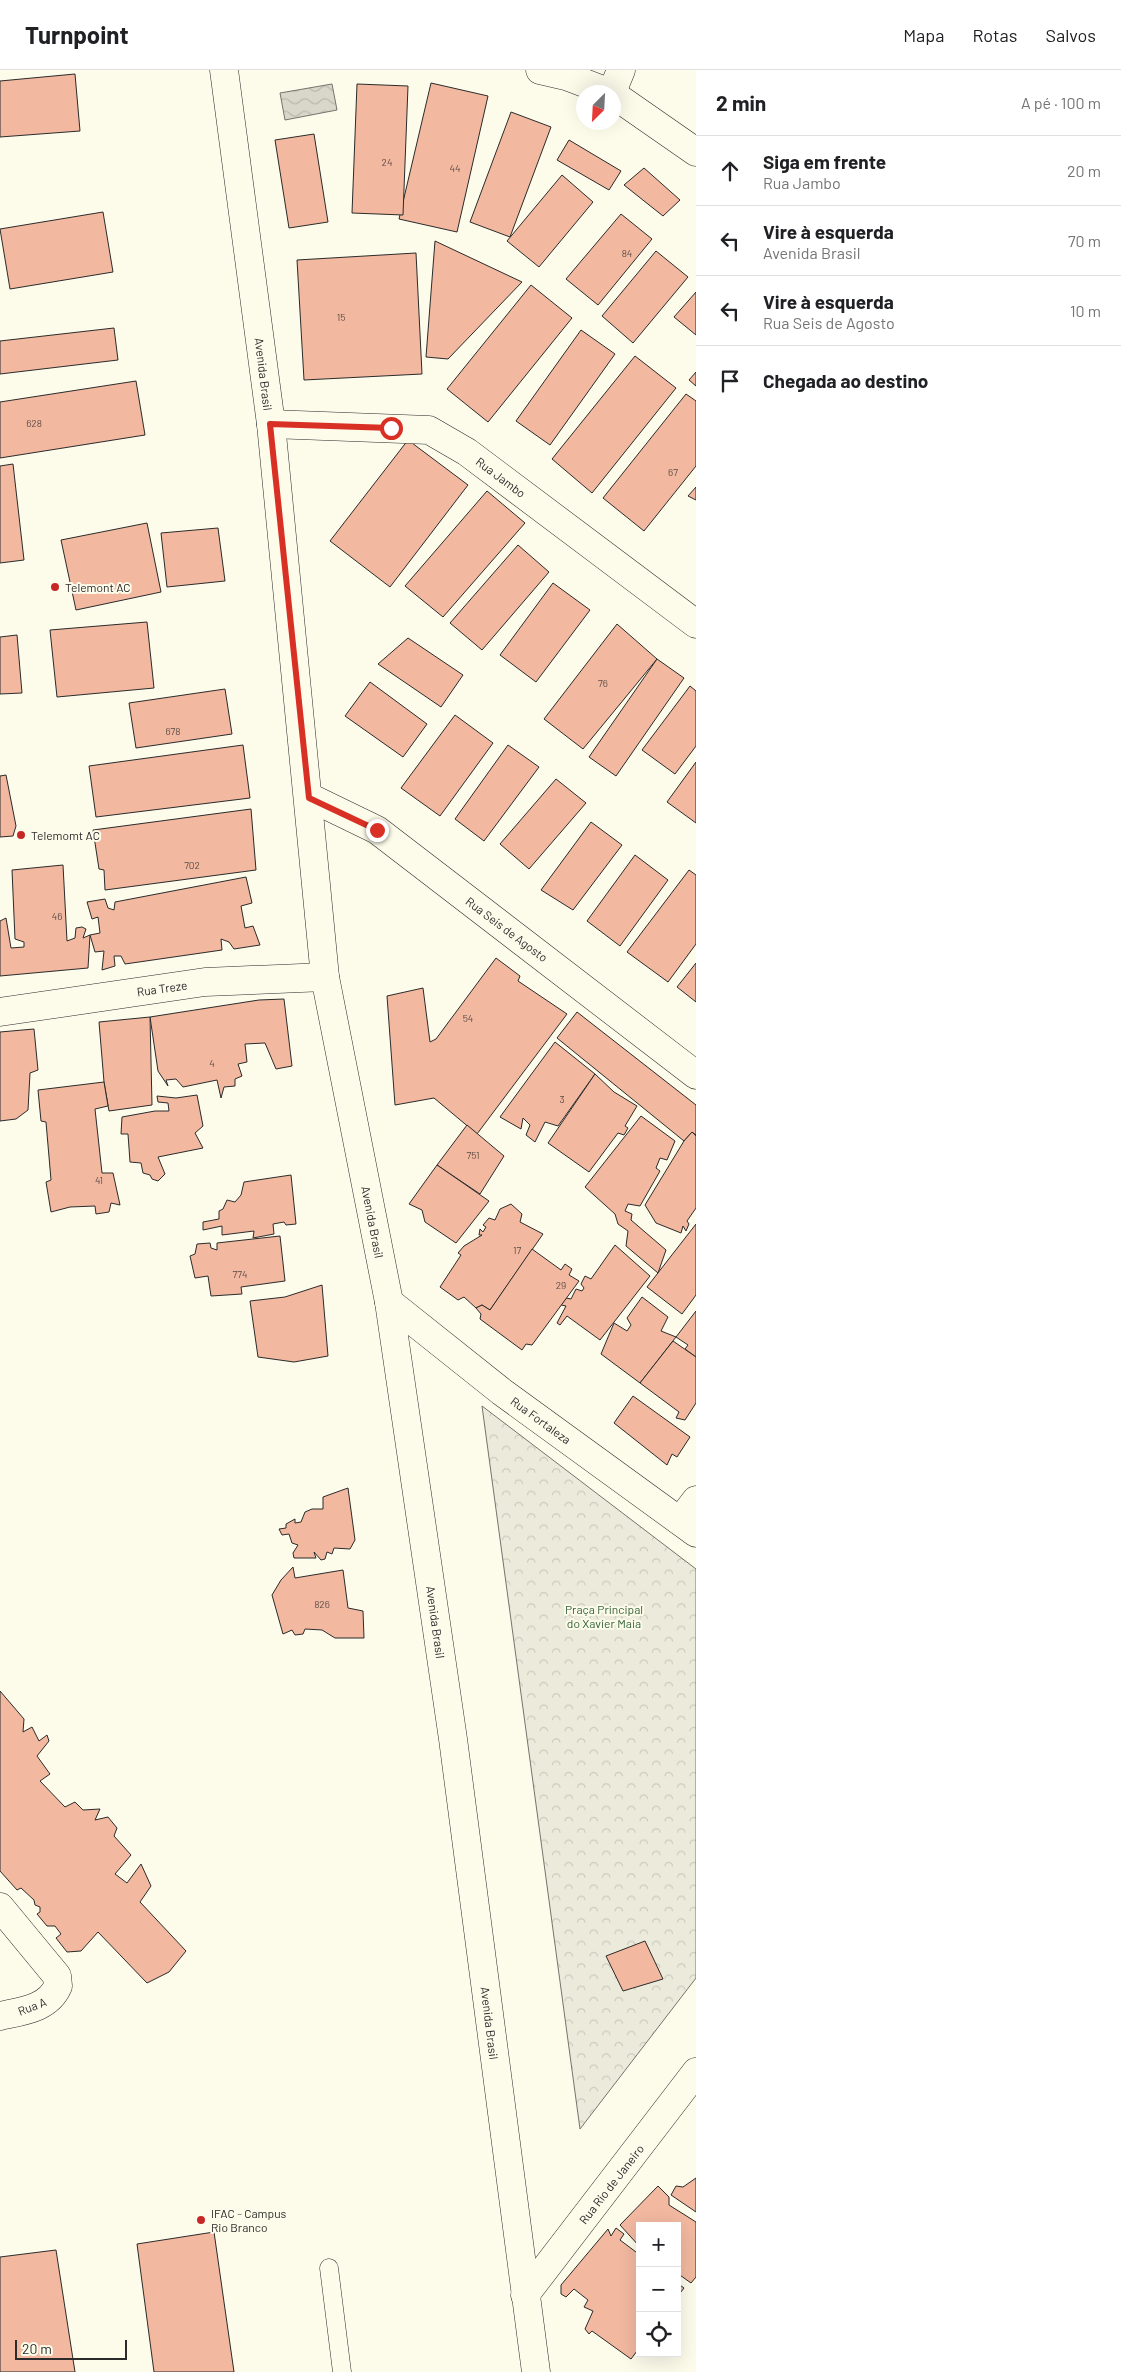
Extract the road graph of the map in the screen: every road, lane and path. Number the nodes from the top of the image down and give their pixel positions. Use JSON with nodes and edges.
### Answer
{"nodes":[{"id":1,"x":224,"y":70,"type":"edge"},
{"id":2,"x":540,"y":70,"type":"edge"},
{"id":3,"x":621,"y":70,"type":"edge"},
{"id":4,"x":590,"y":85,"type":"edge"},
{"id":5,"x":616,"y":85,"type":"edge"},
{"id":6,"x":621,"y":100,"type":"edge"},
{"id":7,"x":696,"y":152,"type":"edge"},
{"id":8,"x":270,"y":424,"type":"junction"},
{"id":9,"x":696,"y":624,"type":"edge"},
{"id":10,"x":309,"y":798,"type":"junction"},
{"id":11,"x":325,"y":977,"type":"junction"},
{"id":12,"x":0,"y":1012,"type":"edge"},
{"id":13,"x":696,"y":1074,"type":"edge"},
{"id":14,"x":389,"y":1302,"type":"junction"},
{"id":15,"x":696,"y":1500,"type":"edge"},
{"id":16,"x":688,"y":1527,"type":"edge"},
{"id":17,"x":0,"y":1907,"type":"edge"},
{"id":18,"x":0,"y":2016,"type":"edge"},
{"id":19,"x":696,"y":2072,"type":"edge"},
{"id":20,"x":329,"y":2268,"type":"dead end"},
{"id":21,"x":526,"y":2295,"type":"junction"},
{"id":22,"x":342,"y":2372,"type":"edge"},
{"id":23,"x":536,"y":2372,"type":"edge"}],
"edges":[{"from":1,"to":8,"type":"street","name":"Avenida Brasil"},
{"from":2,"to":4,"type":"street"},
{"from":3,"to":5,"type":"street"},
{"from":6,"to":7,"type":"street"},
{"from":8,"to":9,"type":"street","name":"Rua Jambo"},
{"from":8,"to":10,"type":"street","name":"Avenida Brasil"},
{"from":10,"to":11,"type":"street","name":"Avenida Brasil"},
{"from":10,"to":13,"type":"street","name":"Rua Seis de Agosto"},
{"from":11,"to":12,"type":"street","name":"Rua Treze"},
{"from":11,"to":14,"type":"street","name":"Avenida Brasil"},
{"from":14,"to":16,"type":"street","name":"Rua Fortaleza"},
{"from":14,"to":21,"type":"street","name":"Avenida Brasil"},
{"from":15,"to":16,"type":"street"},
{"from":17,"to":18,"type":"street","name":"Rua A"},
{"from":19,"to":21,"type":"street","name":"Rua Rio de Janeiro"},
{"from":20,"to":22,"type":"lane"},
{"from":21,"to":23,"type":"street","name":"Avenida Brasil"}]}
